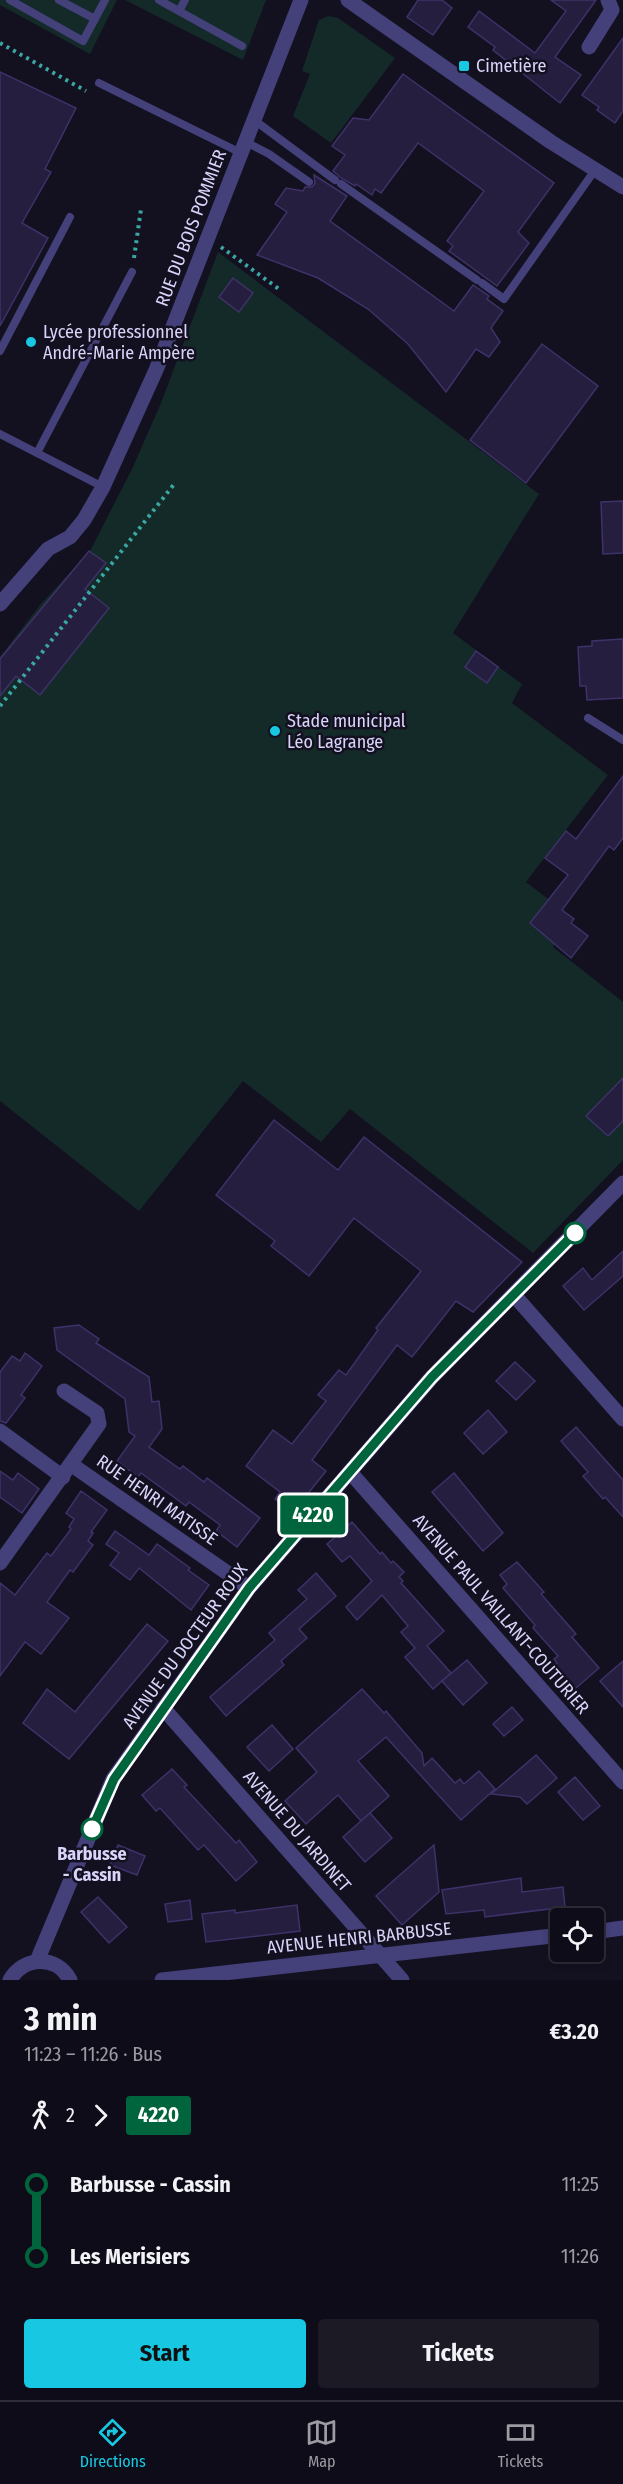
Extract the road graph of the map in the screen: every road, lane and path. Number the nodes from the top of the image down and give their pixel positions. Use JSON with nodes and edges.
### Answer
{"nodes":[{"id":1,"x":10,"y":0,"type":"edge"},
{"id":2,"x":59,"y":0,"type":"edge"},
{"id":3,"x":105,"y":0,"type":"edge"},
{"id":4,"x":159,"y":0,"type":"edge"},
{"id":5,"x":185,"y":0,"type":"edge"},
{"id":6,"x":301,"y":0,"type":"edge"},
{"id":7,"x":348,"y":0,"type":"edge"},
{"id":8,"x":608,"y":0,"type":"edge"},
{"id":9,"x":179,"y":11,"type":"junction"},
{"id":10,"x":95,"y":19,"type":"junction"},
{"id":11,"x":0,"y":43,"type":"edge"},
{"id":12,"x":242,"y":46,"type":"dead end"},
{"id":13,"x":589,"y":46,"type":"dead end"},
{"id":14,"x":99,"y":83,"type":"dead end"},
{"id":15,"x":94,"y":95,"type":"dead end"},
{"id":16,"x":254,"y":120,"type":"junction"},
{"id":17,"x":243,"y":148,"type":"junction"},
{"id":18,"x":595,"y":170,"type":"junction"},
{"id":19,"x":309,"y":182,"type":"dead end"},
{"id":20,"x":623,"y":187,"type":"edge"},
{"id":21,"x":141,"y":209,"type":"dead end"},
{"id":22,"x":70,"y":217,"type":"dead end"},
{"id":23,"x":208,"y":239,"type":"junction"},
{"id":24,"x":132,"y":272,"type":"joint"},
{"id":25,"x":279,"y":289,"type":"dead end"},
{"id":26,"x":0,"y":351,"type":"edge"},
{"id":27,"x":0,"y":434,"type":"edge"},
{"id":28,"x":37,"y":453,"type":"junction"},
{"id":29,"x":175,"y":483,"type":"dead end"},
{"id":30,"x":103,"y":487,"type":"junction"},
{"id":31,"x":0,"y":604,"type":"edge"},
{"id":32,"x":0,"y":706,"type":"edge"},
{"id":33,"x":588,"y":718,"type":"dead end"},
{"id":34,"x":623,"y":740,"type":"edge"},
{"id":35,"x":623,"y":1184,"type":"edge"},
{"id":36,"x":514,"y":1295,"type":"junction"},
{"id":37,"x":64,"y":1391,"type":"dead end"},
{"id":38,"x":623,"y":1419,"type":"edge"},
{"id":39,"x":0,"y":1431,"type":"edge"},
{"id":40,"x":68,"y":1471,"type":"junction"},
{"id":41,"x":350,"y":1472,"type":"junction"},
{"id":42,"x":0,"y":1563,"type":"edge"},
{"id":43,"x":249,"y":1588,"type":"junction"},
{"id":44,"x":163,"y":1708,"type":"junction"},
{"id":45,"x":623,"y":1782,"type":"edge"},
{"id":46,"x":623,"y":1928,"type":"edge"},
{"id":47,"x":604,"y":1931,"type":"edge"},
{"id":48,"x":550,"y":1936,"type":"edge"},
{"id":49,"x":381,"y":1956,"type":"junction"},
{"id":50,"x":37,"y":1961,"type":"junction"},
{"id":51,"x":0,"y":1975,"type":"edge"},
{"id":52,"x":7,"y":1980,"type":"edge"},
{"id":53,"x":70,"y":1980,"type":"edge"},
{"id":54,"x":162,"y":1980,"type":"edge"},
{"id":55,"x":402,"y":1980,"type":"edge"}],
"edges":[{"from":1,"to":10,"type":"lane"},
{"from":2,"to":10,"type":"lane"},
{"from":3,"to":10,"type":"lane"},
{"from":4,"to":9,"type":"lane"},
{"from":5,"to":9,"type":"lane"},
{"from":6,"to":16,"type":"street","name":"RUE DU BOIS POMMIER"},
{"from":7,"to":18,"type":"street"},
{"from":8,"to":13,"type":"street"},
{"from":9,"to":12,"type":"lane"},
{"from":11,"to":15,"type":"path"},
{"from":14,"to":17,"type":"lane"},
{"from":16,"to":17,"type":"street","name":"RUE DU BOIS POMMIER"},
{"from":16,"to":18,"type":"lane"},
{"from":17,"to":19,"type":"lane"},
{"from":17,"to":23,"type":"street","name":"RUE DU BOIS POMMIER"},
{"from":18,"to":20,"type":"street"},
{"from":21,"to":24,"type":"path"},
{"from":22,"to":26,"type":"lane"},
{"from":23,"to":25,"type":"path"},
{"from":23,"to":30,"type":"street","name":"RUE DU BOIS POMMIER"},
{"from":24,"to":28,"type":"lane"},
{"from":27,"to":28,"type":"lane"},
{"from":28,"to":30,"type":"lane"},
{"from":29,"to":32,"type":"path"},
{"from":30,"to":31,"type":"street","name":"RUE DU BOIS POMMIER"},
{"from":33,"to":34,"type":"lane"},
{"from":35,"to":36,"type":"street","name":"AVENUE DU DOCTEUR ROUX"},
{"from":36,"to":38,"type":"street"},
{"from":36,"to":41,"type":"street","name":"AVENUE DU DOCTEUR ROUX"},
{"from":37,"to":40,"type":"street","name":"RUE HENRI MATISSE"},
{"from":39,"to":40,"type":"street","name":"RUE HENRI MATISSE"},
{"from":40,"to":42,"type":"street"},
{"from":40,"to":43,"type":"street","name":"RUE HENRI MATISSE"},
{"from":41,"to":43,"type":"street","name":"AVENUE DU DOCTEUR ROUX"},
{"from":41,"to":45,"type":"street","name":"AVENUE PAUL VAILLANT-COUTURIER"},
{"from":43,"to":44,"type":"street","name":"AVENUE DU DOCTEUR ROUX"},
{"from":44,"to":49,"type":"street","name":"AVENUE DU JARDINET"},
{"from":44,"to":50,"type":"street","name":"AVENUE DU DOCTEUR ROUX"},
{"from":46,"to":47,"type":"street"},
{"from":48,"to":49,"type":"street","name":"AVENUE HENRI BARBUSSE"},
{"from":49,"to":54,"type":"street","name":"AVENUE HENRI BARBUSSE"},
{"from":49,"to":55,"type":"street","name":"AVENUE DU JARDINET"},
{"from":50,"to":52,"type":"street"},
{"from":50,"to":53,"type":"street"},
{"from":51,"to":52,"type":"street"}]}
